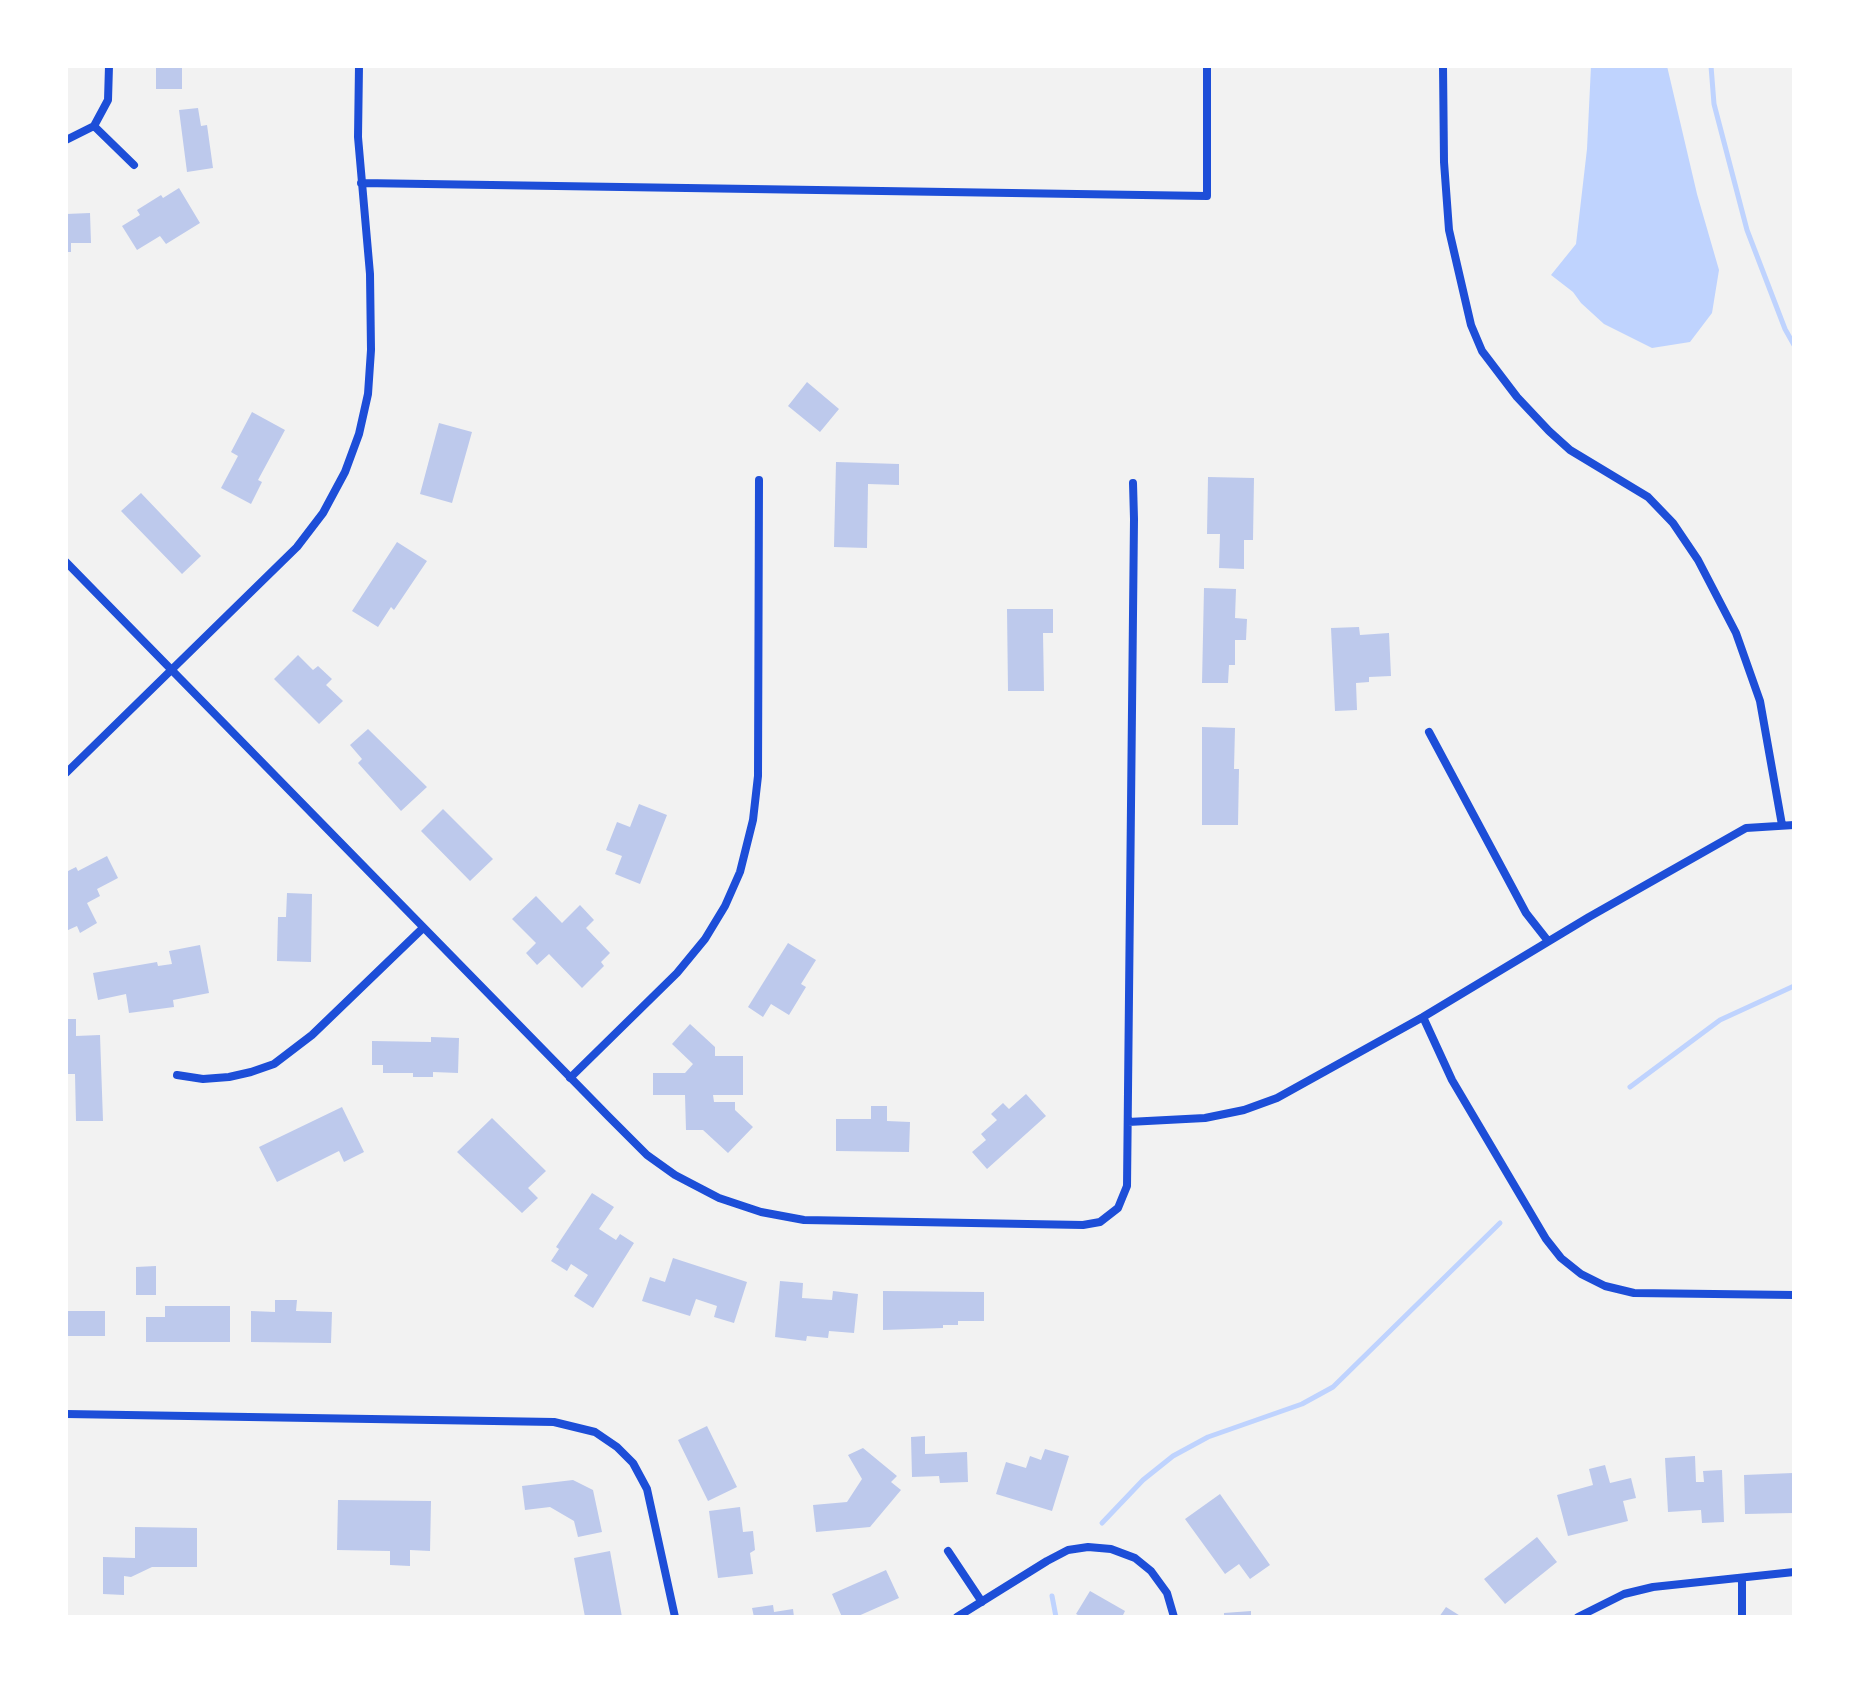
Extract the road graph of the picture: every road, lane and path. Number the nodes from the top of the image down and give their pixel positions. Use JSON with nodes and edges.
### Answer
{"nodes":[{"id":1,"x":109,"y":66,"type":"edge"},
{"id":2,"x":359,"y":66,"type":"edge"},
{"id":3,"x":1207,"y":66,"type":"edge"},
{"id":4,"x":1443,"y":66,"type":"edge"},
{"id":5,"x":94,"y":126,"type":"junction"},
{"id":6,"x":66,"y":140,"type":"edge"},
{"id":7,"x":134,"y":165,"type":"dead end"},
{"id":8,"x":361,"y":183,"type":"junction"},
{"id":9,"x":759,"y":480,"type":"dead end"},
{"id":10,"x":1133,"y":483,"type":"dead end"},
{"id":11,"x":66,"y":562,"type":"edge"},
{"id":12,"x":172,"y":670,"type":"junction"},
{"id":13,"x":1429,"y":732,"type":"dead end"},
{"id":14,"x":66,"y":773,"type":"edge"},
{"id":15,"x":1782,"y":825,"type":"junction"},
{"id":16,"x":1794,"y":825,"type":"edge"},
{"id":17,"x":423,"y":928,"type":"junction"},
{"id":18,"x":1548,"y":941,"type":"junction"},
{"id":19,"x":1423,"y":1017,"type":"junction"},
{"id":20,"x":177,"y":1075,"type":"dead end"},
{"id":21,"x":570,"y":1078,"type":"junction"},
{"id":22,"x":1128,"y":1122,"type":"junction"},
{"id":23,"x":1794,"y":1295,"type":"edge"},
{"id":24,"x":66,"y":1414,"type":"edge"},
{"id":25,"x":948,"y":1551,"type":"dead end"},
{"id":26,"x":1794,"y":1572,"type":"edge"},
{"id":27,"x":1742,"y":1580,"type":"junction"},
{"id":28,"x":982,"y":1602,"type":"junction"},
{"id":29,"x":675,"y":1617,"type":"edge"},
{"id":30,"x":957,"y":1617,"type":"edge"},
{"id":31,"x":1174,"y":1617,"type":"edge"},
{"id":32,"x":1578,"y":1617,"type":"edge"},
{"id":33,"x":1742,"y":1617,"type":"edge"}],
"edges":[{"from":1,"to":5,"type":"street"},
{"from":2,"to":8,"type":"street"},
{"from":3,"to":8,"type":"street"},
{"from":4,"to":15,"type":"street"},
{"from":5,"to":6,"type":"street"},
{"from":5,"to":7,"type":"street"},
{"from":8,"to":12,"type":"street"},
{"from":9,"to":21,"type":"street"},
{"from":10,"to":22,"type":"street"},
{"from":11,"to":12,"type":"street"},
{"from":12,"to":14,"type":"street"},
{"from":12,"to":17,"type":"street"},
{"from":13,"to":18,"type":"street"},
{"from":15,"to":16,"type":"street"},
{"from":15,"to":18,"type":"street"},
{"from":17,"to":20,"type":"street"},
{"from":17,"to":21,"type":"street"},
{"from":18,"to":19,"type":"street"},
{"from":19,"to":22,"type":"street"},
{"from":19,"to":23,"type":"street"},
{"from":21,"to":22,"type":"street"},
{"from":24,"to":29,"type":"street"},
{"from":25,"to":28,"type":"street"},
{"from":26,"to":27,"type":"street"},
{"from":27,"to":32,"type":"street"},
{"from":27,"to":33,"type":"street"},
{"from":28,"to":30,"type":"street"},
{"from":28,"to":31,"type":"street"}]}
